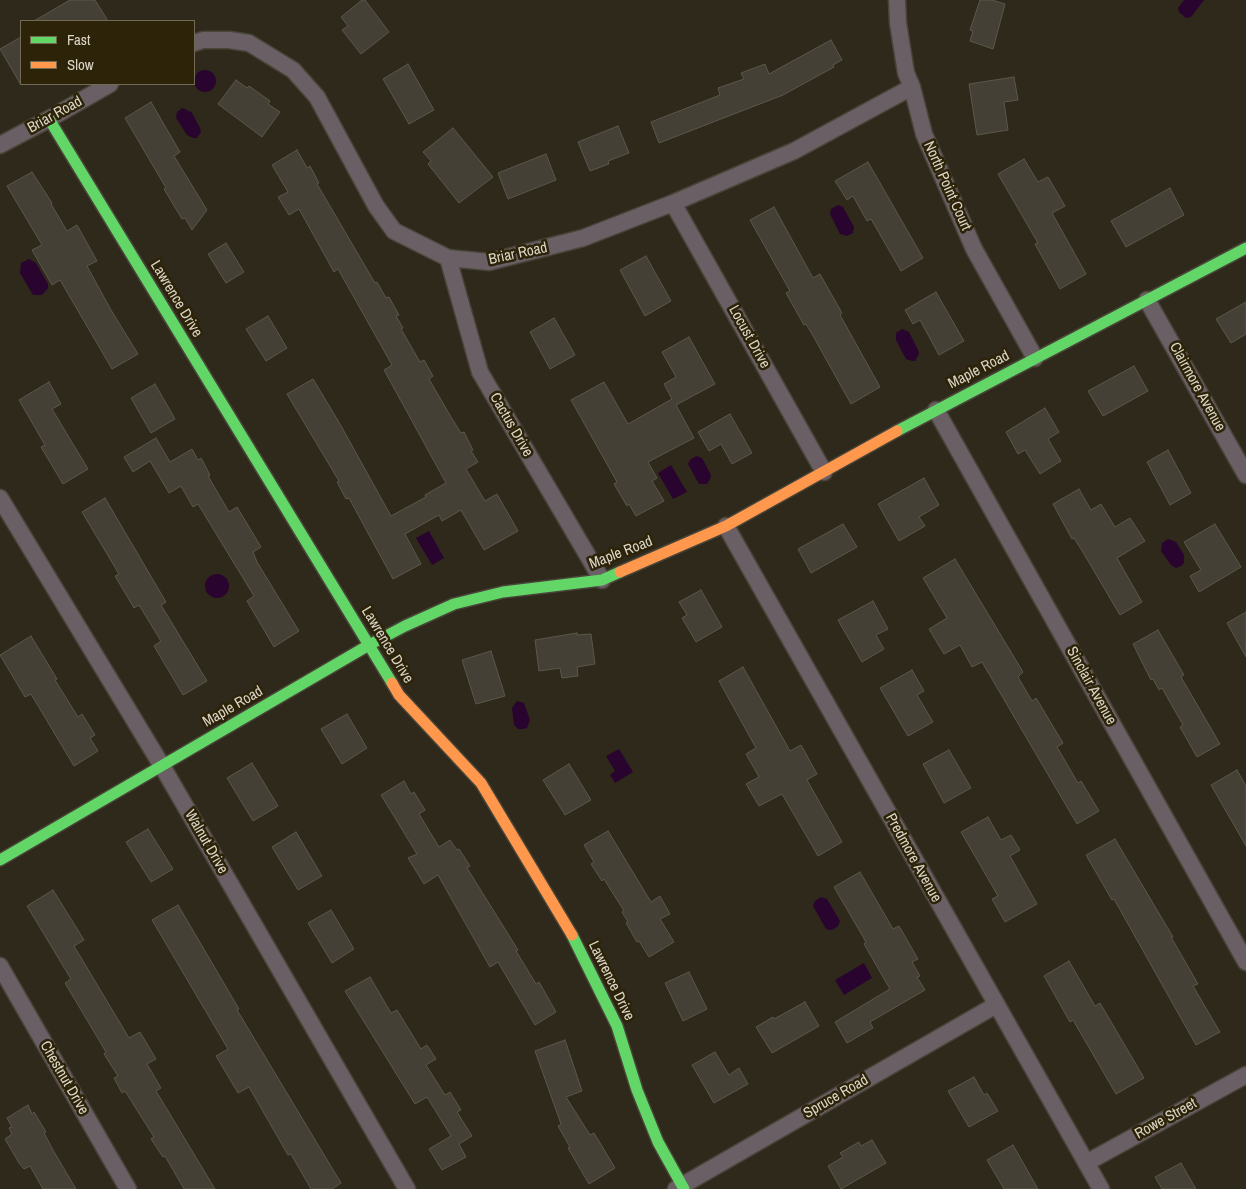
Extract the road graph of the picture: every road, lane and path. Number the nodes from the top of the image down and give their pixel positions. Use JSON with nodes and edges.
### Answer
{"nodes":[{"id":1,"x":897,"y":0,"type":"edge"},
{"id":2,"x":195,"y":43,"type":"edge"},
{"id":3,"x":108,"y":85,"type":"edge"},
{"id":4,"x":912,"y":87,"type":"junction"},
{"id":5,"x":49,"y":119,"type":"junction"},
{"id":6,"x":0,"y":145,"type":"edge"},
{"id":7,"x":673,"y":203,"type":"junction"},
{"id":8,"x":1246,"y":248,"type":"edge"},
{"id":9,"x":448,"y":258,"type":"junction"},
{"id":10,"x":1147,"y":300,"type":"junction"},
{"id":11,"x":1035,"y":358,"type":"junction"},
{"id":12,"x":936,"y":410,"type":"junction"},
{"id":13,"x":824,"y":472,"type":"junction"},
{"id":14,"x":1246,"y":475,"type":"edge"},
{"id":15,"x":0,"y":498,"type":"edge"},
{"id":16,"x":726,"y":526,"type":"junction"},
{"id":17,"x":602,"y":580,"type":"junction"},
{"id":18,"x":369,"y":645,"type":"junction"},
{"id":19,"x":162,"y":766,"type":"junction"},
{"id":20,"x":0,"y":860,"type":"edge"},
{"id":21,"x":1246,"y":962,"type":"edge"},
{"id":22,"x":0,"y":966,"type":"edge"},
{"id":23,"x":996,"y":1005,"type":"junction"},
{"id":24,"x":1246,"y":1075,"type":"edge"},
{"id":25,"x":1086,"y":1163,"type":"junction"},
{"id":26,"x":680,"y":1188,"type":"edge"},
{"id":27,"x":128,"y":1189,"type":"edge"},
{"id":28,"x":407,"y":1189,"type":"edge"},
{"id":29,"x":1100,"y":1189,"type":"edge"}],
"edges":[{"from":1,"to":4,"type":"street","name":"North Point Court"},
{"from":2,"to":9,"type":"street","name":"Briar Road"},
{"from":3,"to":5,"type":"street","name":"Briar Road"},
{"from":4,"to":7,"type":"street","name":"Briar Road"},
{"from":4,"to":11,"type":"street","name":"North Point Court"},
{"from":5,"to":6,"type":"street","name":"Briar Road"},
{"from":5,"to":18,"type":"street","name":"Lawrence Drive"},
{"from":7,"to":9,"type":"street","name":"Briar Road"},
{"from":7,"to":13,"type":"street","name":"Locust Drive"},
{"from":8,"to":10,"type":"street","name":"Maple Road"},
{"from":9,"to":17,"type":"street","name":"Cactus Drive"},
{"from":10,"to":11,"type":"street","name":"Maple Road"},
{"from":10,"to":14,"type":"street","name":"Clairmore Avenue"},
{"from":11,"to":12,"type":"street","name":"Maple Road"},
{"from":12,"to":13,"type":"street","name":"Maple Road"},
{"from":12,"to":21,"type":"street","name":"Sinclair Avenue"},
{"from":13,"to":16,"type":"street","name":"Maple Road"},
{"from":15,"to":19,"type":"street","name":"Walnut Drive"},
{"from":16,"to":17,"type":"street","name":"Maple Road"},
{"from":16,"to":23,"type":"street","name":"Predmore Avenue"},
{"from":17,"to":18,"type":"street","name":"Maple Road"},
{"from":18,"to":19,"type":"street","name":"Maple Road"},
{"from":18,"to":26,"type":"street","name":"Lawrence Drive"},
{"from":19,"to":20,"type":"street","name":"Maple Road"},
{"from":19,"to":28,"type":"street","name":"Walnut Drive"},
{"from":22,"to":27,"type":"street","name":"Chestnut Drive"},
{"from":23,"to":25,"type":"street","name":"Predmore Avenue"},
{"from":23,"to":26,"type":"street","name":"Spruce Road"},
{"from":24,"to":25,"type":"street","name":"Rowe Street"},
{"from":25,"to":29,"type":"street","name":"Predmore Avenue"}]}
